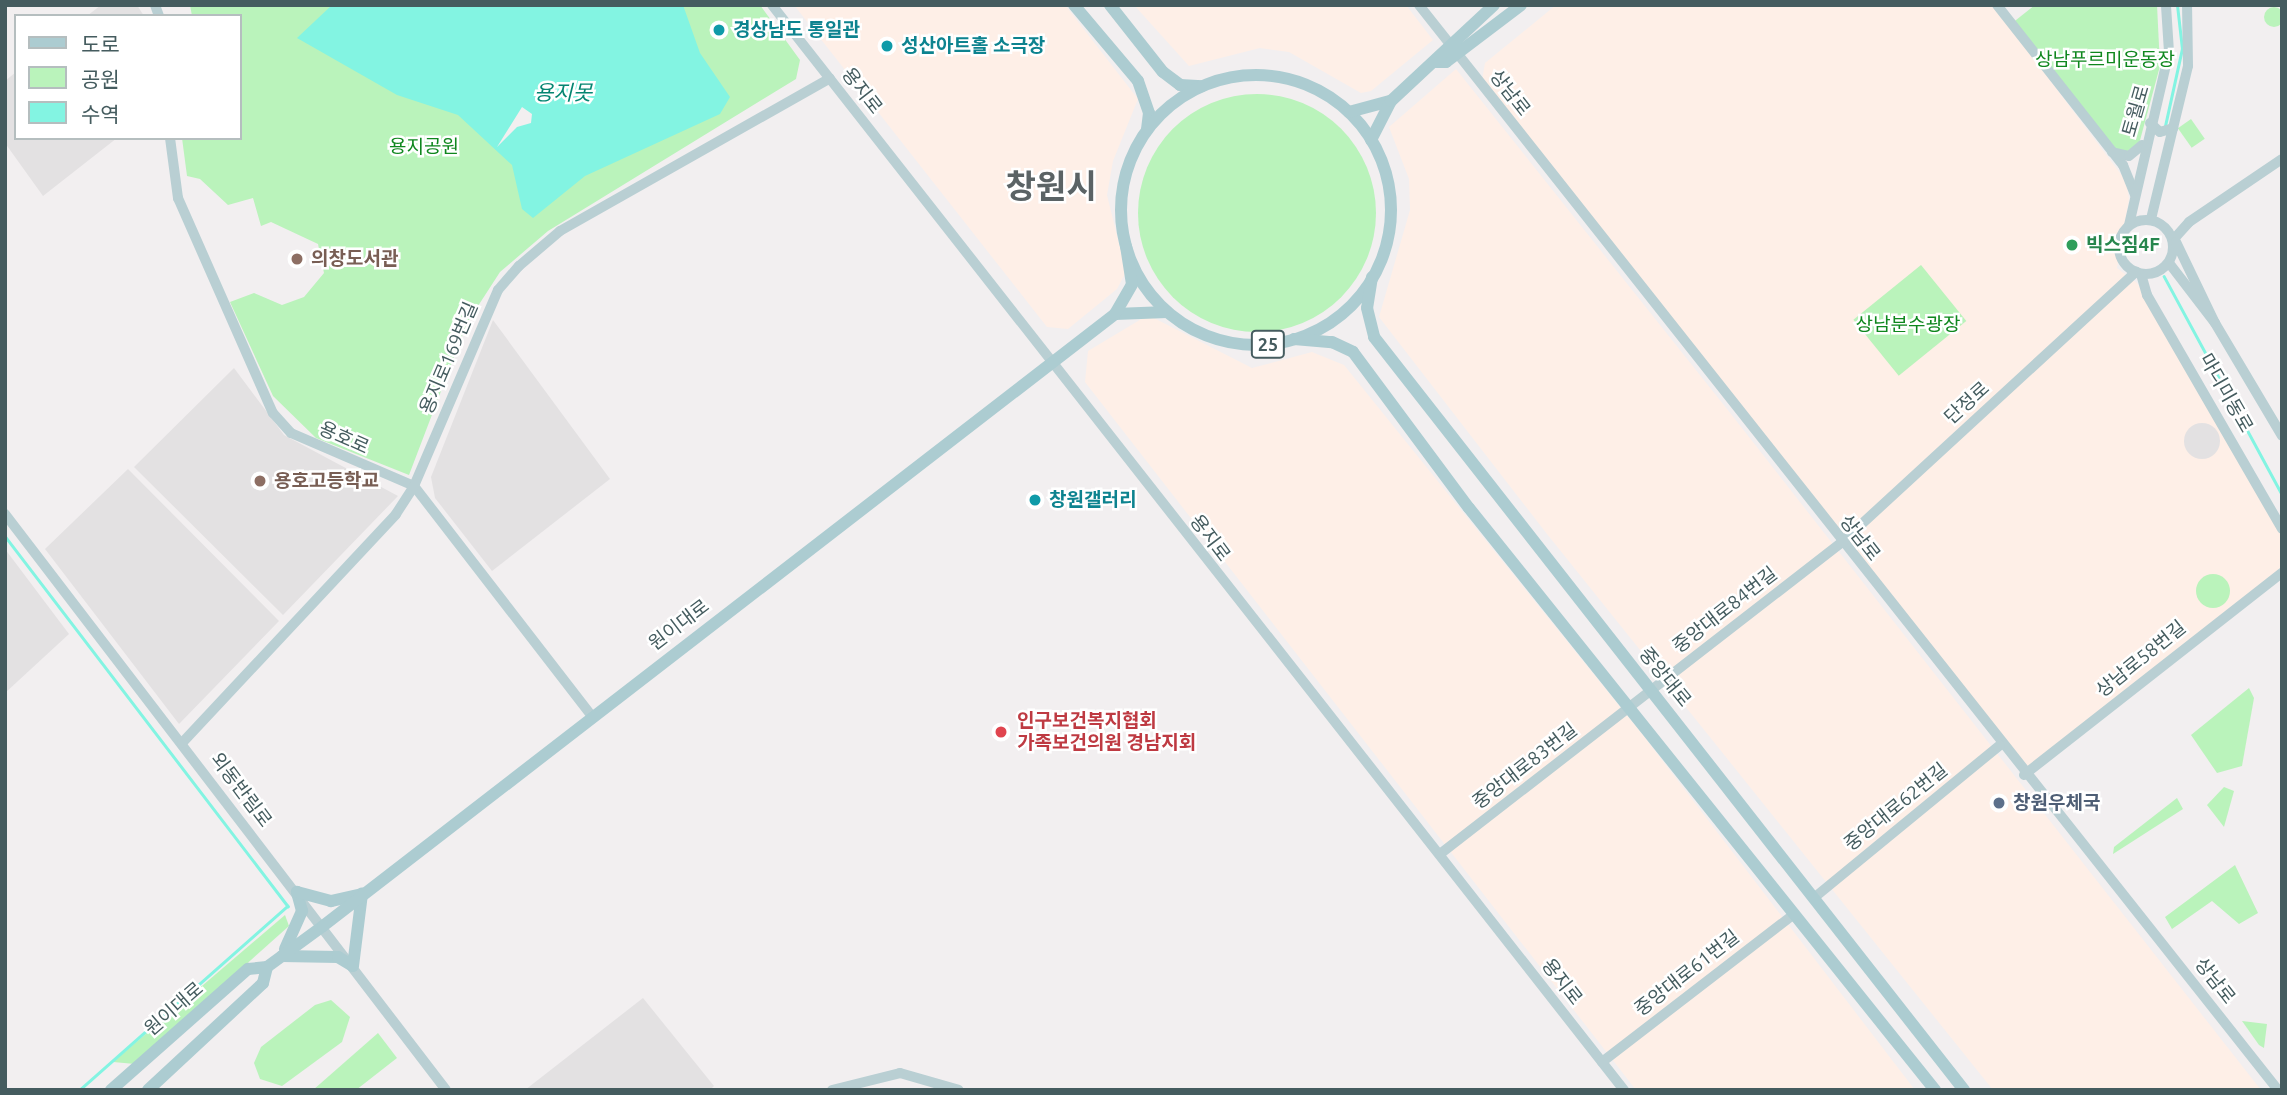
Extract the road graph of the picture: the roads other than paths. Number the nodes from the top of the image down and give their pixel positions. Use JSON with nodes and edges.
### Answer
{"nodes":[{"id":1,"x":772,"y":5,"type":"edge"},
{"id":2,"x":1074,"y":5,"type":"edge"},
{"id":3,"x":1110,"y":5,"type":"edge"},
{"id":4,"x":1419,"y":5,"type":"edge"},
{"id":5,"x":1494,"y":5,"type":"edge"},
{"id":6,"x":1521,"y":5,"type":"edge"},
{"id":7,"x":1997,"y":5,"type":"edge"},
{"id":8,"x":2166,"y":5,"type":"edge"},
{"id":9,"x":2187,"y":5,"type":"edge"},
{"id":10,"x":1137,"y":41,"type":"junction"},
{"id":11,"x":1448,"y":42,"type":"junction"},
{"id":12,"x":1115,"y":52,"type":"junction"},
{"id":13,"x":1457,"y":54,"type":"junction"},
{"id":14,"x":1436,"y":62,"type":"junction"},
{"id":15,"x":830,"y":78,"type":"junction"},
{"id":16,"x":1202,"y":86,"type":"junction"},
{"id":17,"x":1391,"y":101,"type":"junction"},
{"id":18,"x":1349,"y":112,"type":"junction"},
{"id":19,"x":2150,"y":123,"type":"junction"},
{"id":20,"x":2173,"y":128,"type":"junction"},
{"id":21,"x":1147,"y":131,"type":"junction"},
{"id":22,"x":170,"y":140,"type":"edge"},
{"id":23,"x":1371,"y":140,"type":"junction"},
{"id":24,"x":2144,"y":141,"type":"junction"},
{"id":25,"x":2112,"y":152,"type":"junction"},
{"id":26,"x":2282,"y":159,"type":"edge"},
{"id":27,"x":2155,"y":189,"type":"junction"},
{"id":28,"x":2135,"y":195,"type":"junction"},
{"id":29,"x":2151,"y":219,"type":"junction"},
{"id":30,"x":2189,"y":222,"type":"junction"},
{"id":31,"x":2176,"y":223,"type":"junction"},
{"id":32,"x":2129,"y":225,"type":"junction"},
{"id":33,"x":2164,"y":225,"type":"junction"},
{"id":34,"x":2174,"y":239,"type":"junction"},
{"id":35,"x":1126,"y":246,"type":"junction"},
{"id":36,"x":2168,"y":262,"type":"junction"},
{"id":37,"x":2124,"y":263,"type":"junction"},
{"id":38,"x":2138,"y":273,"type":"junction"},
{"id":39,"x":1372,"y":277,"type":"junction"},
{"id":40,"x":2118,"y":284,"type":"junction"},
{"id":41,"x":2147,"y":295,"type":"junction"},
{"id":42,"x":1168,"y":312,"type":"junction"},
{"id":43,"x":1115,"y":314,"type":"junction"},
{"id":44,"x":2215,"y":324,"type":"junction"},
{"id":45,"x":1294,"y":339,"type":"junction"},
{"id":46,"x":1053,"y":364,"type":"junction"},
{"id":47,"x":2282,"y":436,"type":"edge"},
{"id":48,"x":414,"y":486,"type":"junction"},
{"id":49,"x":5,"y":514,"type":"edge"},
{"id":50,"x":2282,"y":529,"type":"edge"},
{"id":51,"x":1841,"y":543,"type":"junction"},
{"id":52,"x":2282,"y":573,"type":"edge"},
{"id":53,"x":1651,"y":690,"type":"junction"},
{"id":54,"x":1631,"y":706,"type":"junction"},
{"id":55,"x":592,"y":716,"type":"junction"},
{"id":56,"x":182,"y":743,"type":"junction"},
{"id":57,"x":2000,"y":745,"type":"junction"},
{"id":58,"x":2024,"y":775,"type":"junction"},
{"id":59,"x":1440,"y":854,"type":"junction"},
{"id":60,"x":296,"y":892,"type":"junction"},
{"id":61,"x":362,"y":894,"type":"junction"},
{"id":62,"x":1815,"y":897,"type":"junction"},
{"id":63,"x":1794,"y":914,"type":"junction"},
{"id":64,"x":323,"y":926,"type":"junction"},
{"id":65,"x":280,"y":956,"type":"junction"},
{"id":66,"x":353,"y":965,"type":"junction"},
{"id":67,"x":267,"y":967,"type":"junction"},
{"id":68,"x":1602,"y":1062,"type":"junction"},
{"id":69,"x":111,"y":1090,"type":"edge"},
{"id":70,"x":148,"y":1090,"type":"edge"},
{"id":71,"x":446,"y":1090,"type":"edge"},
{"id":72,"x":832,"y":1090,"type":"edge"},
{"id":73,"x":959,"y":1090,"type":"edge"},
{"id":74,"x":1624,"y":1090,"type":"edge"},
{"id":75,"x":1935,"y":1090,"type":"edge"},
{"id":76,"x":1964,"y":1090,"type":"edge"},
{"id":77,"x":2278,"y":1090,"type":"edge"}],
"edges":[{"from":1,"to":15,"type":"street","name":"용지로"},
{"from":2,"to":12,"type":"main road"},
{"from":3,"to":10,"type":"main road"},
{"from":4,"to":11,"type":"street","name":"상남로"},
{"from":5,"to":11,"type":"main road"},
{"from":6,"to":13,"type":"main road"},
{"from":7,"to":25,"type":"street"},
{"from":8,"to":19,"type":"street","name":"토월로"},
{"from":9,"to":20,"type":"street","name":"토월로"},
{"from":10,"to":12,"type":"main road"},
{"from":10,"to":16,"type":"main road"},
{"from":11,"to":13,"type":"street","name":"상남로"},
{"from":11,"to":14,"type":"main road"},
{"from":12,"to":21,"type":"main road"},
{"from":13,"to":14,"type":"main road"},
{"from":13,"to":51,"type":"street","name":"상남로"},
{"from":14,"to":17,"type":"main road"},
{"from":15,"to":46,"type":"street","name":"용지로"},
{"from":15,"to":48,"type":"street","name":"용지로169번길"},
{"from":16,"to":18,"type":"main road","number":"25"},
{"from":16,"to":21,"type":"main road","number":"25"},
{"from":17,"to":18,"type":"main road"},
{"from":17,"to":23,"type":"main road"},
{"from":18,"to":23,"type":"main road","number":"25"},
{"from":19,"to":20,"type":"street"},
{"from":19,"to":24,"type":"street","name":"토월로"},
{"from":20,"to":27,"type":"street","name":"토월로"},
{"from":21,"to":35,"type":"main road","number":"25"},
{"from":22,"to":48,"type":"street","name":"용호로"},
{"from":23,"to":39,"type":"main road","number":"25"},
{"from":24,"to":25,"type":"street"},
{"from":24,"to":28,"type":"street","name":"토월로"},
{"from":25,"to":28,"type":"street"},
{"from":26,"to":30,"type":"street"},
{"from":27,"to":29,"type":"street","name":"토월로"},
{"from":27,"to":31,"type":"street"},
{"from":28,"to":32,"type":"street","name":"토월로"},
{"from":29,"to":32,"type":"street"},
{"from":29,"to":33,"type":"street"},
{"from":30,"to":31,"type":"street"},
{"from":30,"to":34,"type":"street"},
{"from":31,"to":33,"type":"street"},
{"from":32,"to":37,"type":"street"},
{"from":33,"to":34,"type":"street"},
{"from":34,"to":36,"type":"street"},
{"from":34,"to":44,"type":"street"},
{"from":35,"to":42,"type":"main road","number":"25"},
{"from":35,"to":43,"type":"main road","name":"원이대로"},
{"from":36,"to":38,"type":"street"},
{"from":36,"to":44,"type":"street"},
{"from":37,"to":38,"type":"street"},
{"from":37,"to":40,"type":"street","name":"단정로"},
{"from":38,"to":40,"type":"street","name":"단정로"},
{"from":38,"to":41,"type":"street","name":"마디미동로"},
{"from":39,"to":45,"type":"main road","number":"25"},
{"from":39,"to":53,"type":"main road","name":"중앙대로"},
{"from":40,"to":41,"type":"street"},
{"from":40,"to":51,"type":"street","name":"단정로"},
{"from":41,"to":50,"type":"street","name":"마디미동로"},
{"from":42,"to":43,"type":"main road"},
{"from":42,"to":45,"type":"main road","number":"25"},
{"from":43,"to":46,"type":"main road","name":"원이대로"},
{"from":44,"to":47,"type":"street"},
{"from":45,"to":54,"type":"main road"},
{"from":46,"to":55,"type":"main road","name":"원이대로"},
{"from":46,"to":59,"type":"street","name":"용지로"},
{"from":48,"to":55,"type":"street","name":"용호로"},
{"from":48,"to":56,"type":"street","name":"용지로169번길"},
{"from":49,"to":56,"type":"street","name":"외동반림로"},
{"from":51,"to":53,"type":"street","name":"중앙대로84번길"},
{"from":51,"to":57,"type":"street","name":"상남로"},
{"from":52,"to":58,"type":"street","name":"상남로58번길"},
{"from":53,"to":54,"type":"street","name":"중앙대로84번길"},
{"from":53,"to":62,"type":"main road","name":"중앙대로"},
{"from":54,"to":59,"type":"street","name":"중앙대로83번길"},
{"from":54,"to":63,"type":"main road"},
{"from":55,"to":61,"type":"main road","name":"원이대로"},
{"from":56,"to":60,"type":"street","name":"외동반림로"},
{"from":57,"to":58,"type":"street","name":"상남로"},
{"from":57,"to":62,"type":"street","name":"중앙대로62번길"},
{"from":58,"to":77,"type":"street","name":"상남로"},
{"from":59,"to":68,"type":"street","name":"용지로"},
{"from":60,"to":61,"type":"main road"},
{"from":60,"to":64,"type":"street","name":"외동반림로"},
{"from":60,"to":65,"type":"main road"},
{"from":61,"to":64,"type":"main road","name":"원이대로"},
{"from":61,"to":66,"type":"main road"},
{"from":62,"to":76,"type":"main road","name":"중앙대로"},
{"from":63,"to":68,"type":"street","name":"중앙대로61번길"},
{"from":63,"to":75,"type":"main road"},
{"from":64,"to":65,"type":"main road","name":"원이대로"},
{"from":64,"to":66,"type":"street","name":"외동반림로"},
{"from":65,"to":66,"type":"main road"},
{"from":65,"to":67,"type":"main road","name":"원이대로"},
{"from":66,"to":71,"type":"street","name":"외동반림로"},
{"from":67,"to":69,"type":"main road","name":"원이대로"},
{"from":67,"to":70,"type":"main road","name":"원이대로"},
{"from":68,"to":74,"type":"street","name":"용지로"},
{"from":72,"to":73,"type":"street"}]}
